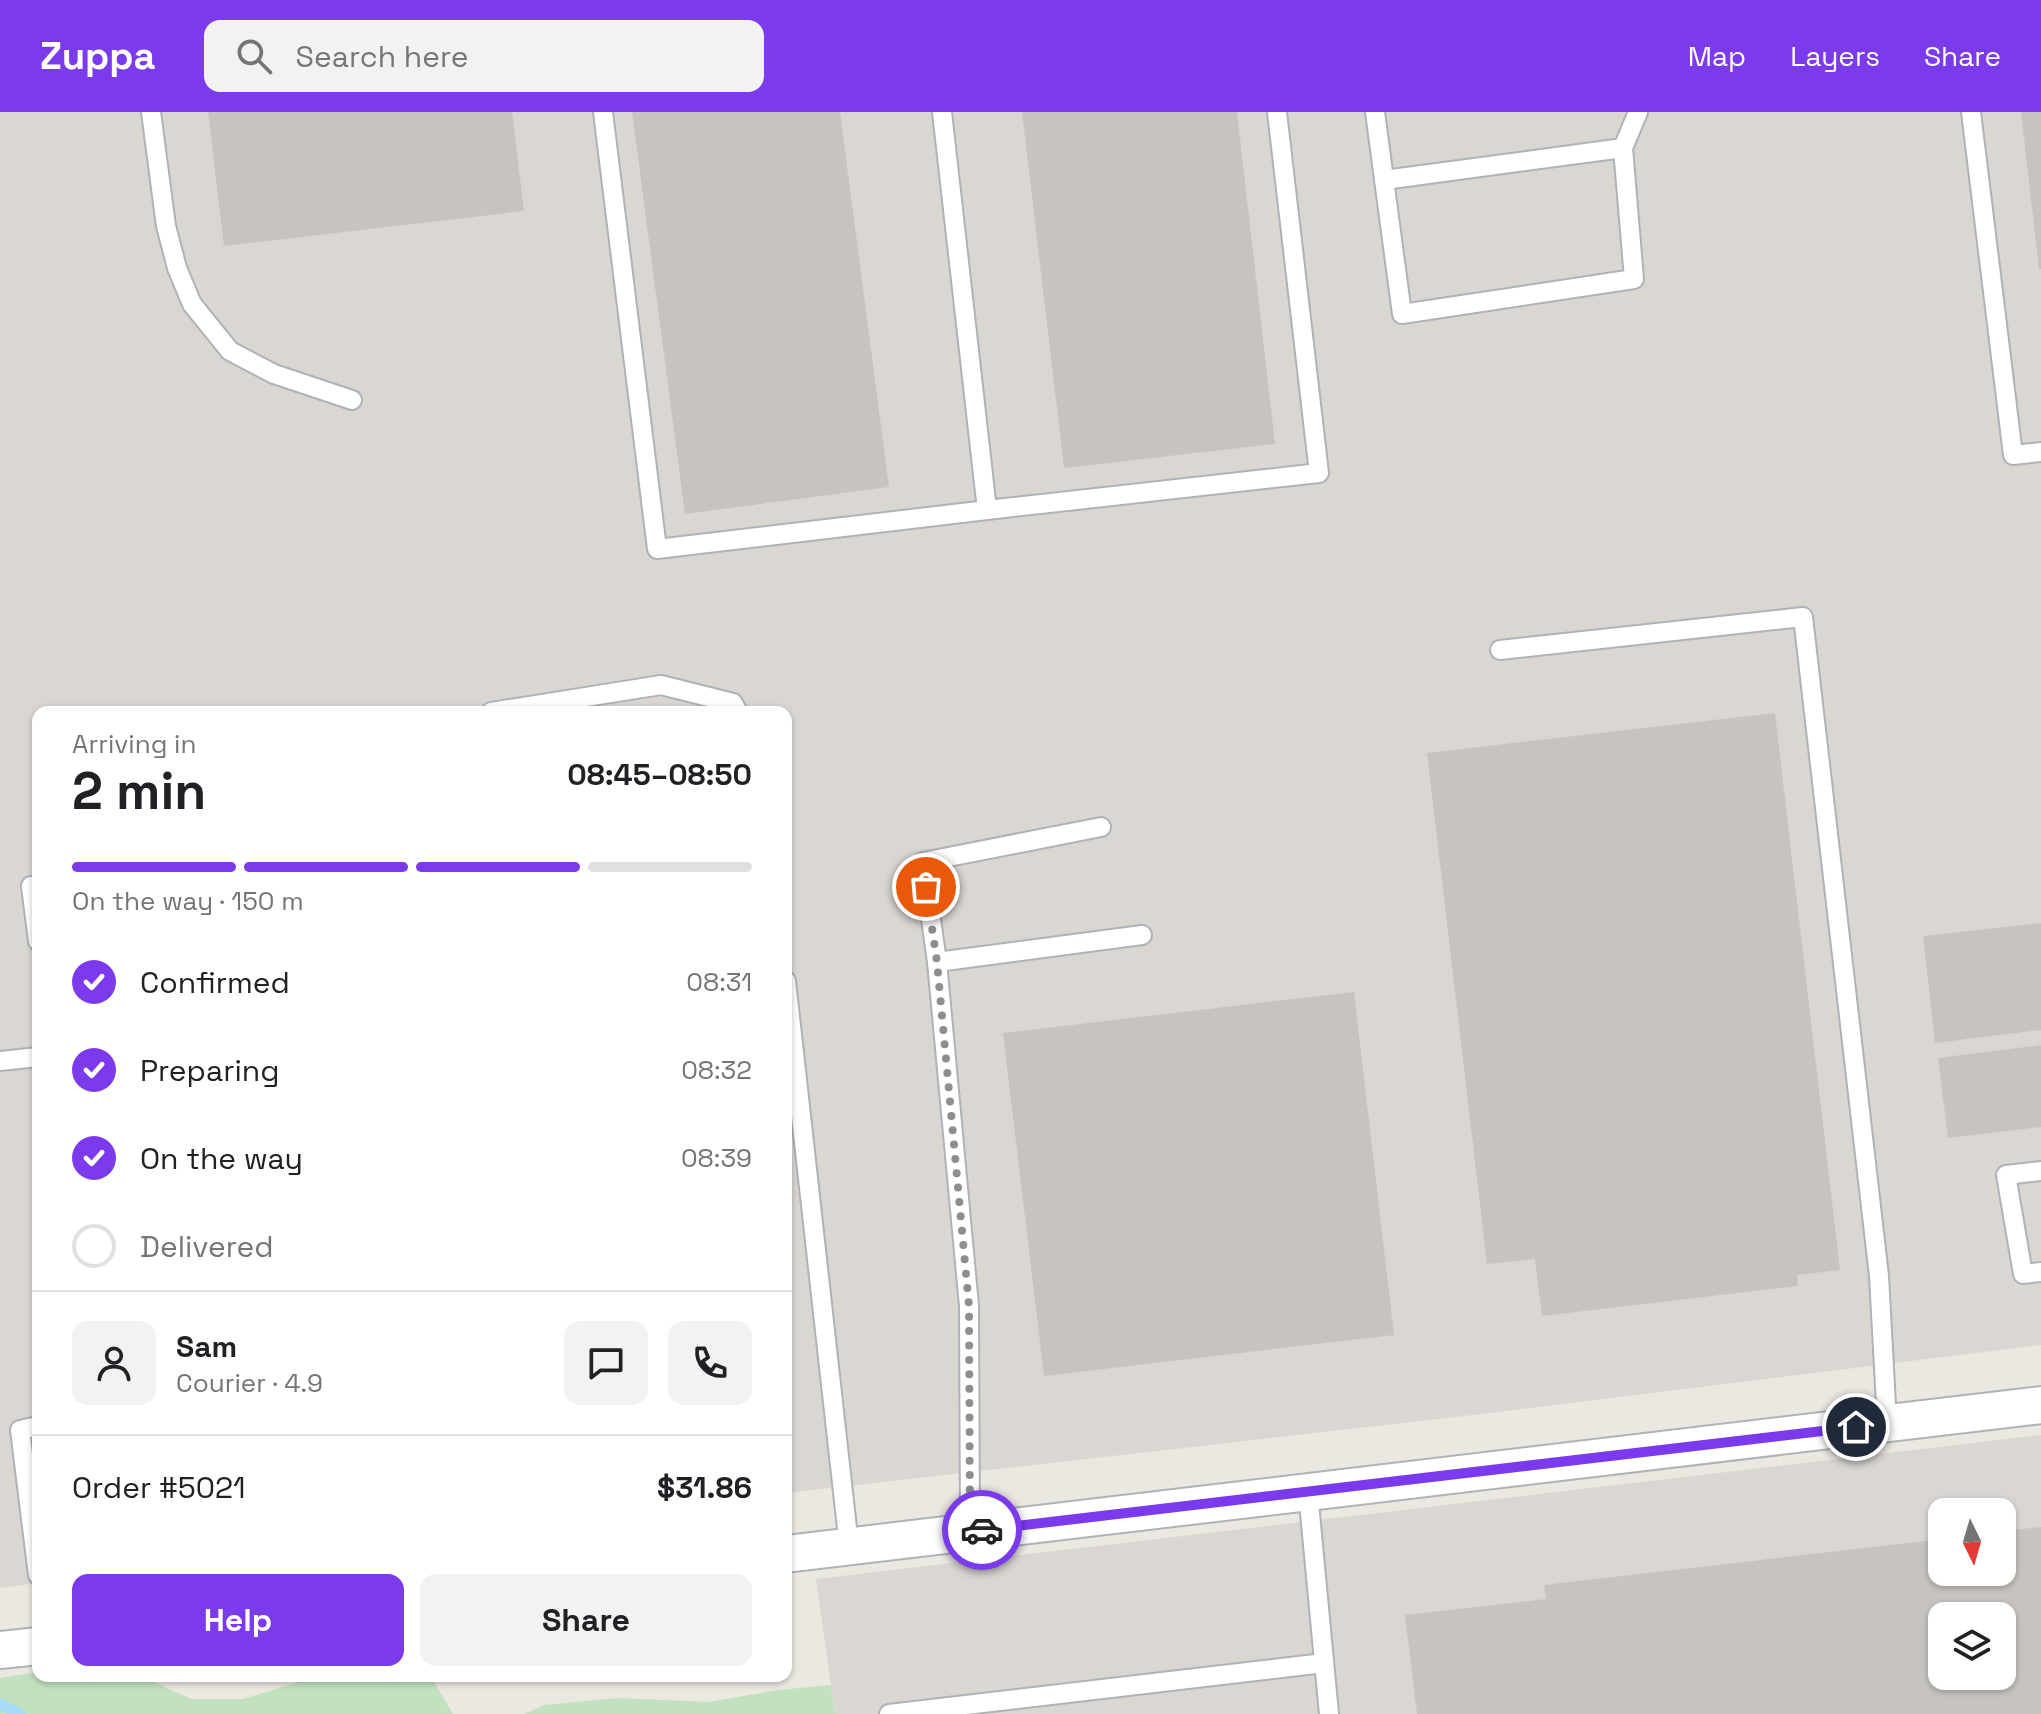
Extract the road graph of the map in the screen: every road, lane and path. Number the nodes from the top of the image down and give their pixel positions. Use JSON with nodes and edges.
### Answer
{"nodes":[{"id":1,"x":151,"y":112,"type":"edge"},
{"id":2,"x":603,"y":112,"type":"edge"},
{"id":3,"x":942,"y":112,"type":"edge"},
{"id":4,"x":1277,"y":112,"type":"edge"},
{"id":5,"x":1375,"y":112,"type":"edge"},
{"id":6,"x":1638,"y":112,"type":"edge"},
{"id":7,"x":1971,"y":112,"type":"edge"},
{"id":8,"x":1623,"y":148,"type":"junction"},
{"id":9,"x":1384,"y":180,"type":"junction"},
{"id":10,"x":352,"y":400,"type":"dead end"},
{"id":11,"x":2041,"y":452,"type":"edge"},
{"id":12,"x":987,"y":510,"type":"junction"},
{"id":13,"x":1500,"y":650,"type":"dead end"},
{"id":14,"x":529,"y":706,"type":"edge"},
{"id":15,"x":735,"y":706,"type":"edge"},
{"id":16,"x":1101,"y":827,"type":"dead end"},
{"id":17,"x":31,"y":886,"type":"dead end"},
{"id":18,"x":32,"y":894,"type":"edge"},
{"id":19,"x":1142,"y":935,"type":"dead end"},
{"id":20,"x":937,"y":962,"type":"junction"},
{"id":21,"x":792,"y":1035,"type":"edge"},
{"id":22,"x":32,"y":1058,"type":"edge"},
{"id":23,"x":0,"y":1061,"type":"edge"},
{"id":24,"x":2041,"y":1171,"type":"edge"},
{"id":25,"x":2041,"y":1272,"type":"edge"},
{"id":26,"x":2041,"y":1405,"type":"edge"},
{"id":27,"x":1887,"y":1423,"type":"junction"},
{"id":28,"x":29,"y":1428,"type":"edge"},
{"id":29,"x":0,"y":1431,"type":"edge"},
{"id":30,"x":32,"y":1477,"type":"edge"},
{"id":31,"x":1308,"y":1492,"type":"junction"},
{"id":32,"x":970,"y":1532,"type":"junction"},
{"id":33,"x":849,"y":1546,"type":"junction"},
{"id":34,"x":792,"y":1553,"type":"edge"},
{"id":35,"x":32,"y":1647,"type":"edge"},
{"id":36,"x":0,"y":1650,"type":"edge"},
{"id":37,"x":1324,"y":1663,"type":"junction"},
{"id":38,"x":889,"y":1714,"type":"edge"},
{"id":39,"x":1329,"y":1714,"type":"edge"}],
"edges":[{"from":1,"to":10,"type":"lane"},
{"from":2,"to":12,"type":"lane"},
{"from":3,"to":12,"type":"lane"},
{"from":4,"to":12,"type":"lane"},
{"from":5,"to":9,"type":"lane"},
{"from":6,"to":8,"type":"lane"},
{"from":7,"to":11,"type":"lane"},
{"from":8,"to":9,"type":"lane"},
{"from":8,"to":9,"type":"lane"},
{"from":13,"to":27,"type":"lane"},
{"from":14,"to":15,"type":"lane"},
{"from":16,"to":20,"type":"lane"},
{"from":17,"to":18,"type":"lane"},
{"from":19,"to":20,"type":"lane"},
{"from":20,"to":32,"type":"lane"},
{"from":21,"to":33,"type":"lane"},
{"from":22,"to":23,"type":"lane"},
{"from":24,"to":25,"type":"lane"},
{"from":26,"to":27,"type":"street"},
{"from":27,"to":31,"type":"street"},
{"from":28,"to":29,"type":"lane"},
{"from":28,"to":30,"type":"lane"},
{"from":31,"to":32,"type":"street"},
{"from":31,"to":37,"type":"lane"},
{"from":32,"to":33,"type":"street"},
{"from":33,"to":34,"type":"street"},
{"from":35,"to":36,"type":"street"},
{"from":37,"to":38,"type":"lane"},
{"from":37,"to":39,"type":"lane"}]}
